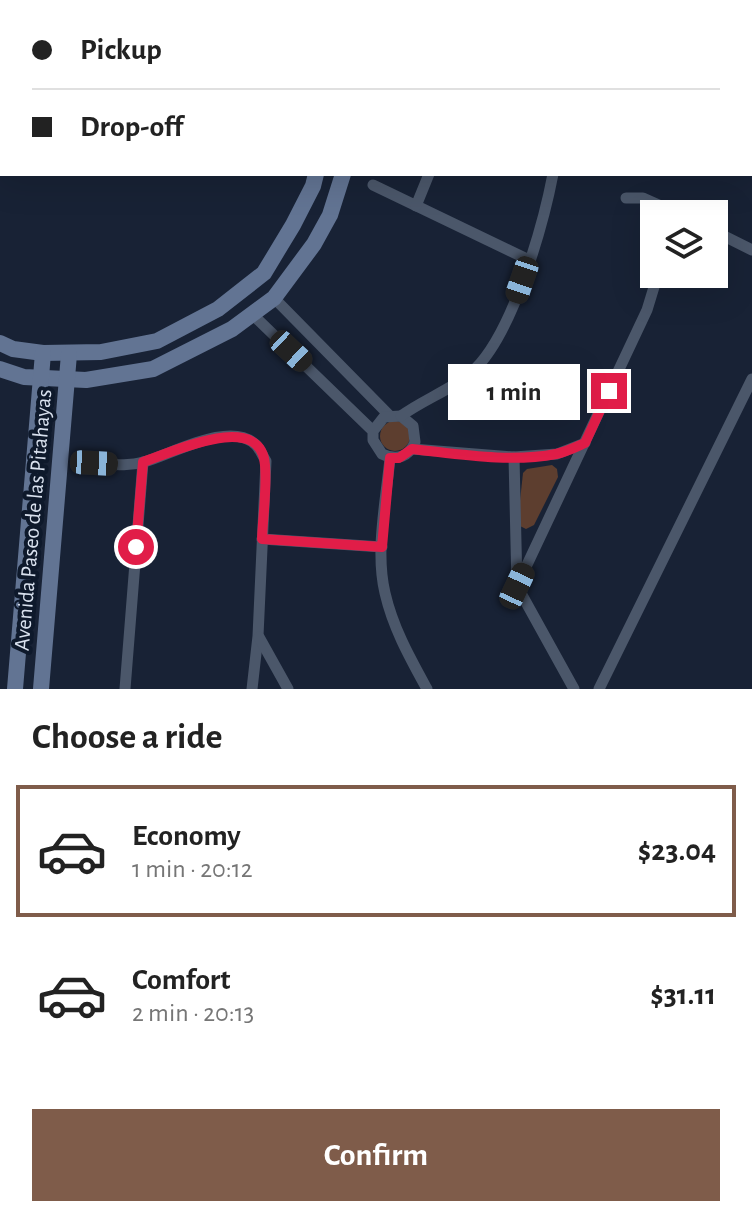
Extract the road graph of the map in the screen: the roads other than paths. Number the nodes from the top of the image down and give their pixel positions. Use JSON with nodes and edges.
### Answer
{"nodes":[{"id":1,"x":315,"y":176,"type":"edge"},
{"id":2,"x":340,"y":176,"type":"edge"},
{"id":3,"x":428,"y":176,"type":"edge"},
{"id":4,"x":553,"y":176,"type":"edge"},
{"id":5,"x":373,"y":185,"type":"dead end"},
{"id":6,"x":626,"y":198,"type":"dead end"},
{"id":7,"x":647,"y":200,"type":"edge"},
{"id":8,"x":416,"y":206,"type":"junction"},
{"id":9,"x":728,"y":238,"type":"edge"},
{"id":10,"x":752,"y":250,"type":"edge"},
{"id":11,"x":529,"y":260,"type":"junction"},
{"id":12,"x":654,"y":288,"type":"edge"},
{"id":13,"x":274,"y":298,"type":"junction"},
{"id":14,"x":252,"y":314,"type":"junction"},
{"id":15,"x":0,"y":343,"type":"edge"},
{"id":16,"x":43,"y":353,"type":"junction"},
{"id":17,"x":69,"y":354,"type":"junction"},
{"id":18,"x":0,"y":369,"type":"edge"},
{"id":19,"x":345,"y":370,"type":"junction"},
{"id":20,"x":40,"y":378,"type":"junction"},
{"id":21,"x":67,"y":379,"type":"junction"},
{"id":22,"x":752,"y":379,"type":"edge"},
{"id":23,"x":330,"y":387,"type":"junction"},
{"id":24,"x":396,"y":416,"type":"junction"},
{"id":25,"x":373,"y":431,"type":"junction"},
{"id":26,"x":585,"y":443,"type":"junction"},
{"id":27,"x":412,"y":449,"type":"junction"},
{"id":28,"x":514,"y":457,"type":"junction"},
{"id":29,"x":390,"y":458,"type":"junction"},
{"id":30,"x":143,"y":462,"type":"junction"},
{"id":31,"x":94,"y":463,"type":"dead end"},
{"id":32,"x":262,"y":539,"type":"junction"},
{"id":33,"x":382,"y":547,"type":"junction"},
{"id":34,"x":517,"y":586,"type":"junction"},
{"id":35,"x":22,"y":622,"type":"junction"},
{"id":36,"x":47,"y":622,"type":"junction"},
{"id":37,"x":258,"y":636,"type":"junction"},
{"id":38,"x":15,"y":689,"type":"edge"},
{"id":39,"x":41,"y":689,"type":"edge"},
{"id":40,"x":125,"y":689,"type":"edge"},
{"id":41,"x":252,"y":689,"type":"edge"},
{"id":42,"x":288,"y":689,"type":"edge"},
{"id":43,"x":425,"y":689,"type":"edge"},
{"id":44,"x":574,"y":689,"type":"edge"},
{"id":45,"x":599,"y":689,"type":"edge"}],
"edges":[{"from":1,"to":17,"type":"street"},
{"from":2,"to":13,"type":"street"},
{"from":3,"to":8,"type":"street"},
{"from":4,"to":11,"type":"street"},
{"from":5,"to":8,"type":"street"},
{"from":6,"to":7,"type":"street"},
{"from":8,"to":11,"type":"street"},
{"from":9,"to":10,"type":"street"},
{"from":11,"to":24,"type":"street"},
{"from":12,"to":26,"type":"street"},
{"from":13,"to":14,"type":"street"},
{"from":13,"to":19,"type":"street"},
{"from":14,"to":21,"type":"street"},
{"from":14,"to":23,"type":"street"},
{"from":15,"to":16,"type":"street"},
{"from":16,"to":17,"type":"street"},
{"from":16,"to":20,"type":"street","name":"Avenida Paseo de las Pitahayas"},
{"from":17,"to":21,"type":"street","name":"Avenida Paseo de las Pitahayas"},
{"from":18,"to":20,"type":"street"},
{"from":19,"to":23,"type":"street"},
{"from":19,"to":24,"type":"street"},
{"from":20,"to":21,"type":"street"},
{"from":20,"to":35,"type":"street","name":"Avenida Paseo de las Pitahayas"},
{"from":21,"to":36,"type":"street","name":"Avenida Paseo de las Pitahayas"},
{"from":22,"to":45,"type":"street"},
{"from":23,"to":25,"type":"street"},
{"from":24,"to":25,"type":"street"},
{"from":24,"to":27,"type":"street"},
{"from":25,"to":29,"type":"street"},
{"from":26,"to":28,"type":"street"},
{"from":26,"to":34,"type":"street"},
{"from":27,"to":28,"type":"street"},
{"from":27,"to":29,"type":"street"},
{"from":28,"to":34,"type":"street"},
{"from":29,"to":33,"type":"street"},
{"from":30,"to":31,"type":"street"},
{"from":30,"to":32,"type":"street"},
{"from":30,"to":40,"type":"street"},
{"from":32,"to":33,"type":"street"},
{"from":32,"to":37,"type":"street"},
{"from":33,"to":43,"type":"street"},
{"from":34,"to":44,"type":"street"},
{"from":35,"to":36,"type":"street"},
{"from":35,"to":38,"type":"street","name":"Avenida Paseo de las Pitahayas"},
{"from":36,"to":39,"type":"street","name":"Avenida Paseo de las Pitahayas"},
{"from":37,"to":41,"type":"street"},
{"from":37,"to":42,"type":"street"}]}
